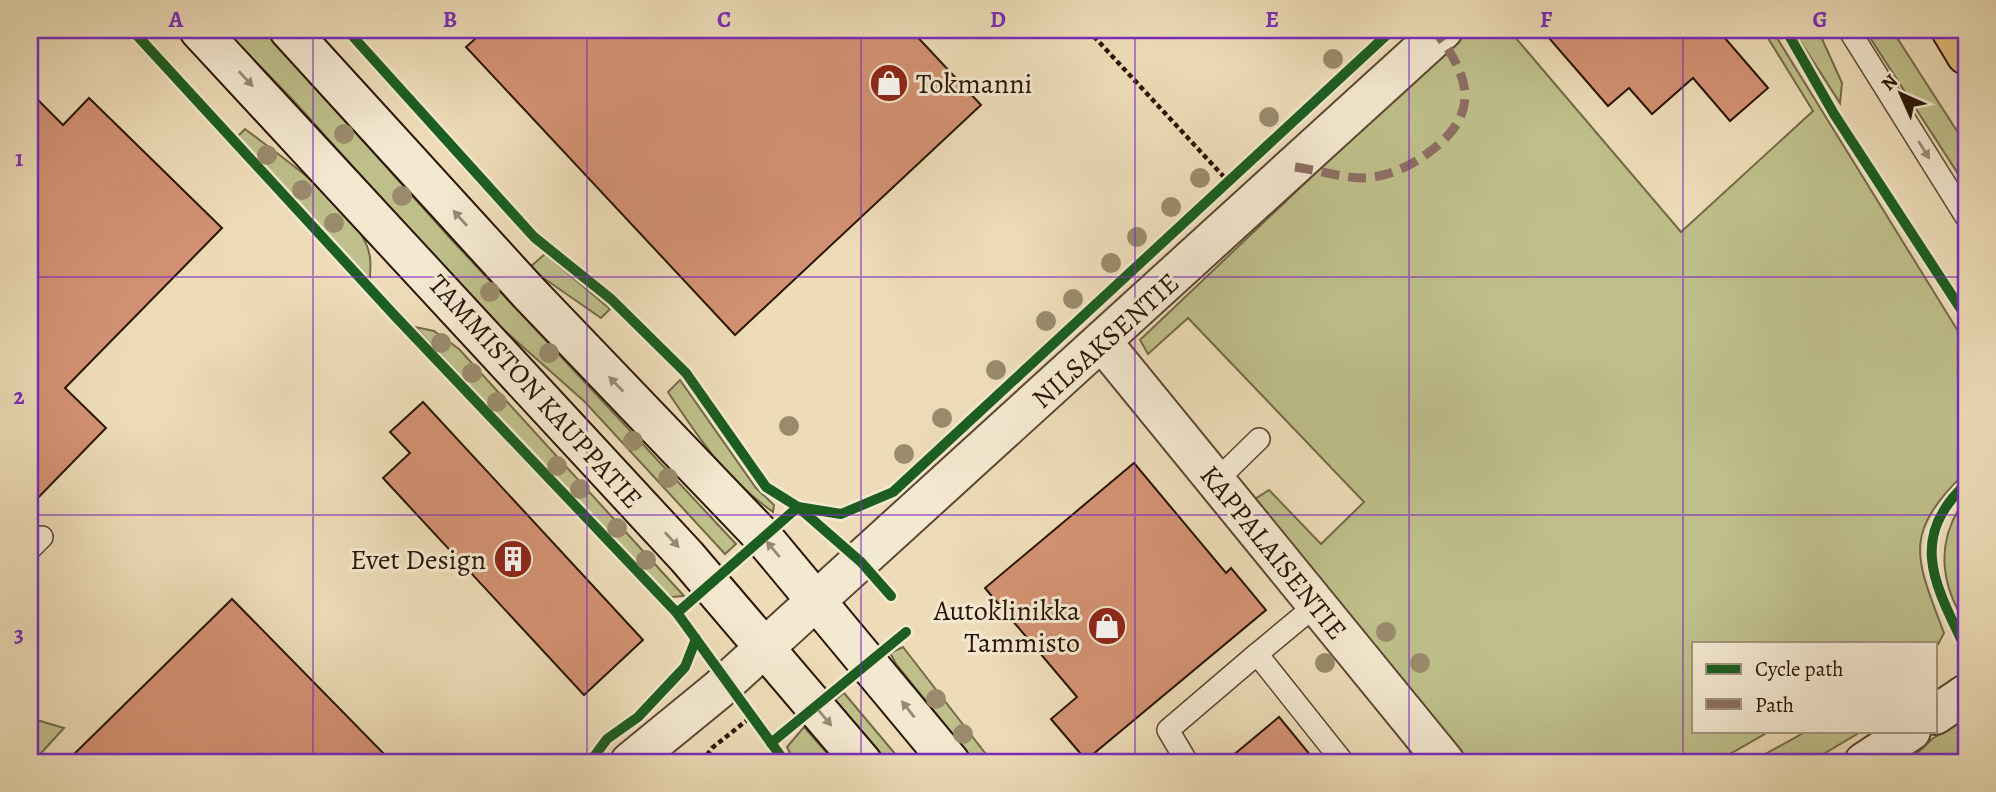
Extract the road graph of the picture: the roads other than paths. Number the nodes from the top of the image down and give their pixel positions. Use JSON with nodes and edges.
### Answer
{"nodes":[{"id":1,"x":199,"y":30,"type":"edge"},
{"id":2,"x":289,"y":30,"type":"edge"},
{"id":3,"x":1444,"y":30,"type":"edge"},
{"id":4,"x":1849,"y":30,"type":"edge"},
{"id":5,"x":1951,"y":30,"type":"edge"},
{"id":6,"x":1966,"y":55,"type":"edge"},
{"id":7,"x":1966,"y":217,"type":"edge"},
{"id":8,"x":1103,"y":343,"type":"junction"},
{"id":9,"x":1259,"y":439,"type":"dead end"},
{"id":10,"x":1216,"y":481,"type":"junction"},
{"id":11,"x":817,"y":601,"type":"junction"},
{"id":12,"x":1317,"y":605,"type":"junction"},
{"id":13,"x":765,"y":648,"type":"junction"},
{"id":14,"x":1257,"y":654,"type":"junction"},
{"id":15,"x":1966,"y":694,"type":"edge"},
{"id":16,"x":1937,"y":714,"type":"edge"},
{"id":17,"x":1909,"y":732,"type":"edge"},
{"id":18,"x":630,"y":762,"type":"edge"},
{"id":19,"x":862,"y":762,"type":"edge"},
{"id":20,"x":950,"y":762,"type":"edge"},
{"id":21,"x":1187,"y":762,"type":"edge"},
{"id":22,"x":1343,"y":762,"type":"edge"},
{"id":23,"x":1445,"y":762,"type":"edge"},
{"id":24,"x":1864,"y":762,"type":"edge"}],
"edges":[{"from":1,"to":13,"type":"main road","name":"TAMMISTON KAUPPATIE","one_way":true},
{"from":11,"to":2,"type":"main road","one_way":true},
{"from":3,"to":8,"type":"main road","name":"NILSAKSENTIE"},
{"from":4,"to":7,"type":"lane","one_way":true},
{"from":5,"to":6,"type":"highway"},
{"from":8,"to":10,"type":"main road","name":"KAPPALAISENTIE"},
{"from":8,"to":11,"type":"main road","name":"NILSAKSENTIE"},
{"from":9,"to":10,"type":"lane"},
{"from":10,"to":12,"type":"main road","name":"KAPPALAISENTIE"},
{"from":11,"to":13,"type":"main road","name":"NILSAKSENTIE"},
{"from":20,"to":11,"type":"main road","one_way":true},
{"from":12,"to":14,"type":"lane"},
{"from":12,"to":23,"type":"main road","name":"KAPPALAISENTIE"},
{"from":13,"to":18,"type":"main road","name":"NILSAKSENTIE"},
{"from":13,"to":19,"type":"main road","name":"TAMMISTON KAUPPATIE","one_way":true},
{"from":14,"to":21,"type":"lane"},
{"from":14,"to":22,"type":"lane"},
{"from":15,"to":16,"type":"main road"},
{"from":17,"to":24,"type":"main road"}]}
